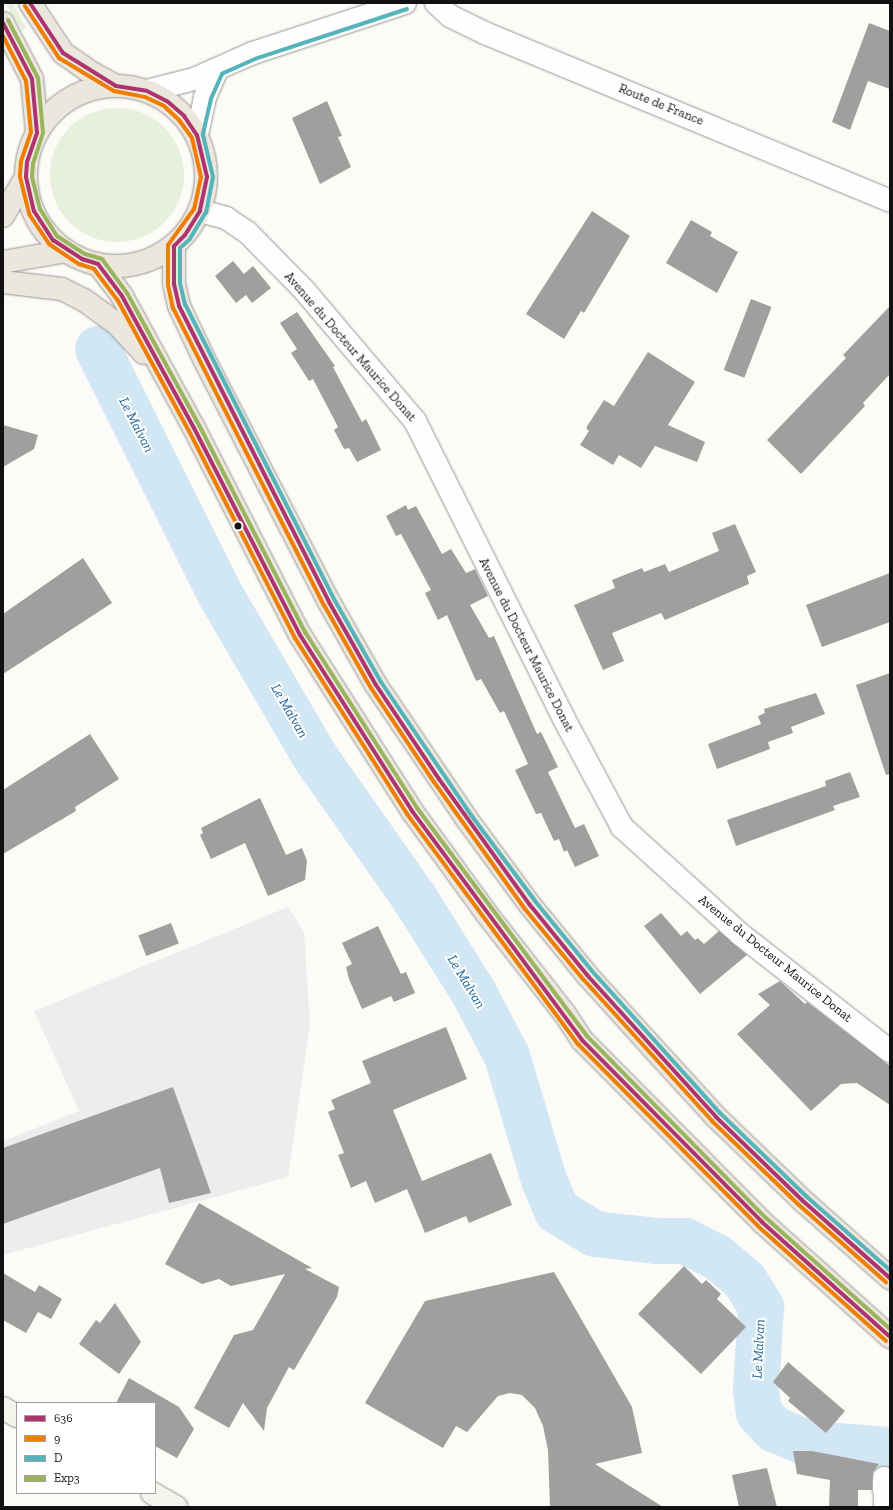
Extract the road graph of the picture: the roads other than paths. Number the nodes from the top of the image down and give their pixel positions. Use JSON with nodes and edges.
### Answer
{"nodes":[{"id":1,"x":30,"y":3,"type":"edge"},
{"id":2,"x":405,"y":3,"type":"edge"},
{"id":3,"x":436,"y":3,"type":"edge"},
{"id":4,"x":3,"y":23,"type":"edge"},
{"id":5,"x":217,"y":70,"type":"junction"},
{"id":6,"x":116,"y":86,"type":"junction"},
{"id":7,"x":147,"y":91,"type":"junction"},
{"id":8,"x":37,"y":133,"type":"junction"},
{"id":9,"x":197,"y":135,"type":"junction"},
{"id":10,"x":26,"y":177,"type":"junction"},
{"id":11,"x":890,"y":201,"type":"edge"},
{"id":12,"x":200,"y":211,"type":"junction"},
{"id":13,"x":3,"y":216,"type":"edge"},
{"id":14,"x":174,"y":246,"type":"junction"},
{"id":15,"x":67,"y":251,"type":"junction"},
{"id":16,"x":3,"y":262,"type":"edge"},
{"id":17,"x":98,"y":264,"type":"junction"},
{"id":18,"x":3,"y":282,"type":"edge"},
{"id":19,"x":167,"y":378,"type":"junction"},
{"id":20,"x":890,"y":1050,"type":"edge"},
{"id":21,"x":890,"y":1278,"type":"edge"},
{"id":22,"x":890,"y":1337,"type":"edge"},
{"id":23,"x":3,"y":1408,"type":"edge"},
{"id":24,"x":16,"y":1415,"type":"edge"},
{"id":25,"x":884,"y":1478,"type":"dead end"},
{"id":26,"x":154,"y":1494,"type":"edge"},
{"id":27,"x":176,"y":1507,"type":"edge"},
{"id":28,"x":885,"y":1507,"type":"edge"}],
"edges":[{"from":1,"to":6,"type":"main road"},
{"from":2,"to":5,"type":"street"},
{"from":3,"to":11,"type":"street","name":"Route de France"},
{"from":4,"to":8,"type":"main road"},
{"from":5,"to":7,"type":"street"},
{"from":5,"to":9,"type":"street"},
{"from":6,"to":7,"type":"main road"},
{"from":6,"to":8,"type":"main road"},
{"from":7,"to":9,"type":"main road"},
{"from":8,"to":10,"type":"main road"},
{"from":9,"to":12,"type":"main road"},
{"from":10,"to":13,"type":"main road"},
{"from":10,"to":15,"type":"main road"},
{"from":12,"to":14,"type":"main road"},
{"from":12,"to":20,"type":"street","name":"Avenue du Docteur Maurice Donat"},
{"from":14,"to":17,"type":"main road"},
{"from":14,"to":21,"type":"main road"},
{"from":15,"to":16,"type":"main road"},
{"from":15,"to":17,"type":"main road"},
{"from":17,"to":19,"type":"main road"},
{"from":18,"to":19,"type":"main road"},
{"from":19,"to":22,"type":"main road"},
{"from":23,"to":24,"type":"main road"},
{"from":25,"to":28,"type":"street"},
{"from":26,"to":27,"type":"main road"}]}
